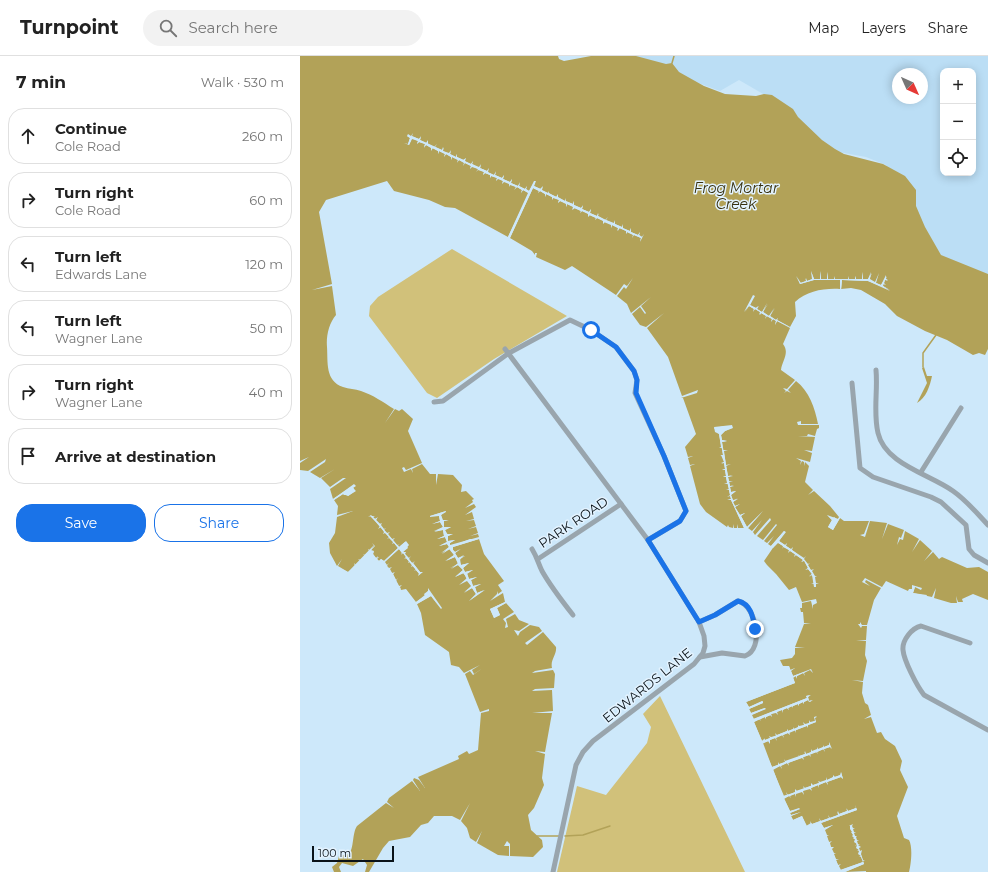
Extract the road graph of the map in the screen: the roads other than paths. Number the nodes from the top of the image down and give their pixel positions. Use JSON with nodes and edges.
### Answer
{"nodes":[{"id":1,"x":507,"y":351,"type":"junction"},
{"id":2,"x":876,"y":370,"type":"dead end"},
{"id":3,"x":852,"y":383,"type":"dead end"},
{"id":4,"x":434,"y":402,"type":"dead end"},
{"id":5,"x":961,"y":408,"type":"dead end"},
{"id":6,"x":921,"y":472,"type":"junction"},
{"id":7,"x":621,"y":504,"type":"junction"},
{"id":8,"x":988,"y":524,"type":"edge"},
{"id":9,"x":648,"y":540,"type":"junction"},
{"id":10,"x":532,"y":549,"type":"dead end"},
{"id":11,"x":538,"y":559,"type":"junction"},
{"id":12,"x":988,"y":563,"type":"edge"},
{"id":13,"x":573,"y":614,"type":"dead end"},
{"id":14,"x":699,"y":622,"type":"junction"},
{"id":15,"x":970,"y":643,"type":"dead end"},
{"id":16,"x":700,"y":657,"type":"junction"},
{"id":17,"x":988,"y":730,"type":"edge"},
{"id":18,"x":553,"y":872,"type":"edge"}],
"edges":[{"from":1,"to":4,"type":"street"},
{"from":1,"to":7,"type":"street","name":"EDWARDS LANE"},
{"from":1,"to":9,"type":"street"},
{"from":2,"to":6,"type":"street"},
{"from":3,"to":12,"type":"street"},
{"from":5,"to":6,"type":"street"},
{"from":6,"to":8,"type":"street"},
{"from":7,"to":9,"type":"street","name":"EDWARDS LANE"},
{"from":7,"to":11,"type":"street","name":"PARK ROAD"},
{"from":9,"to":14,"type":"street","name":"EDWARDS LANE"},
{"from":10,"to":11,"type":"street"},
{"from":11,"to":13,"type":"street"},
{"from":14,"to":16,"type":"street","name":"EDWARDS LANE"},
{"from":14,"to":16,"type":"street"},
{"from":15,"to":17,"type":"street"},
{"from":16,"to":18,"type":"street","name":"EDWARDS LANE"}]}
